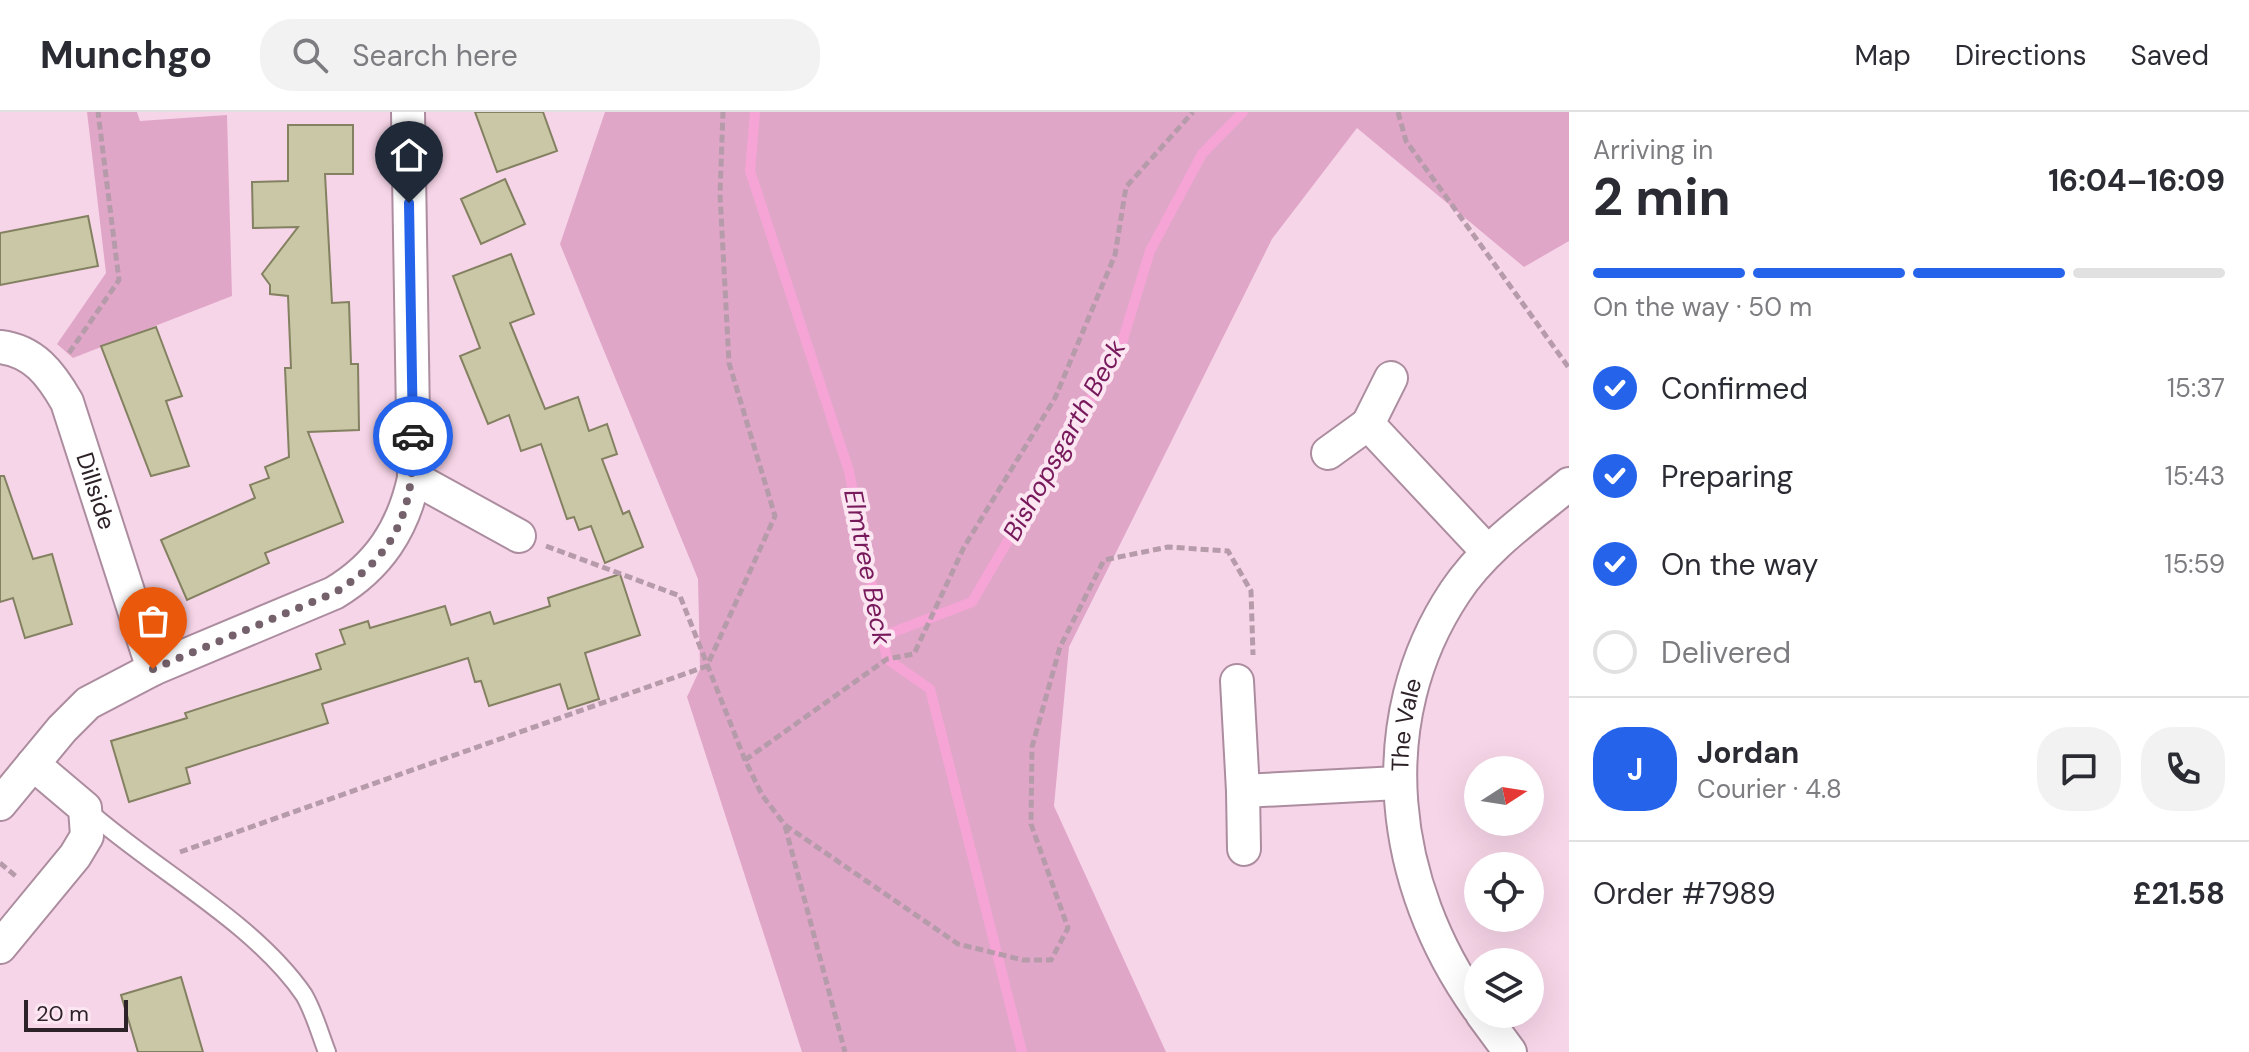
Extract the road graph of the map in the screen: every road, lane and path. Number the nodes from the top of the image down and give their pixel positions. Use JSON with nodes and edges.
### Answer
{"nodes":[{"id":1,"x":98,"y":112,"type":"edge"},
{"id":2,"x":408,"y":112,"type":"edge"},
{"id":3,"x":723,"y":112,"type":"edge"},
{"id":4,"x":1193,"y":112,"type":"edge"},
{"id":5,"x":1398,"y":112,"type":"edge"},
{"id":6,"x":0,"y":347,"type":"edge"},
{"id":7,"x":1569,"y":368,"type":"edge"},
{"id":8,"x":52,"y":376,"type":"junction"},
{"id":9,"x":1391,"y":378,"type":"dead end"},
{"id":10,"x":1368,"y":424,"type":"junction"},
{"id":11,"x":1328,"y":453,"type":"dead end"},
{"id":12,"x":414,"y":478,"type":"junction"},
{"id":13,"x":1569,"y":484,"type":"edge"},
{"id":14,"x":519,"y":536,"type":"joint"},
{"id":15,"x":1487,"y":551,"type":"junction"},
{"id":16,"x":707,"y":666,"type":"junction"},
{"id":17,"x":153,"y":669,"type":"junction"},
{"id":18,"x":1237,"y":681,"type":"joint"},
{"id":19,"x":745,"y":760,"type":"junction"},
{"id":20,"x":33,"y":764,"type":"junction"},
{"id":21,"x":1398,"y":783,"type":"junction"},
{"id":22,"x":1243,"y":791,"type":"junction"},
{"id":23,"x":0,"y":804,"type":"edge"},
{"id":24,"x":85,"y":808,"type":"junction"},
{"id":25,"x":785,"y":825,"type":"junction"},
{"id":26,"x":1244,"y":849,"type":"dead end"},
{"id":27,"x":174,"y":855,"type":"dead end"},
{"id":28,"x":0,"y":947,"type":"edge"},
{"id":29,"x":1464,"y":984,"type":"edge"},
{"id":30,"x":1491,"y":1028,"type":"edge"},
{"id":31,"x":1507,"y":1051,"type":"edge"},
{"id":32,"x":327,"y":1052,"type":"edge"},
{"id":33,"x":845,"y":1052,"type":"edge"}],
"edges":[{"from":1,"to":8,"type":"path"},
{"from":2,"to":12,"type":"street"},
{"from":3,"to":16,"type":"path"},
{"from":4,"to":19,"type":"path"},
{"from":5,"to":7,"type":"path"},
{"from":6,"to":8,"type":"street"},
{"from":8,"to":17,"type":"street","name":"Dillside"},
{"from":9,"to":10,"type":"street"},
{"from":10,"to":11,"type":"street"},
{"from":10,"to":15,"type":"street"},
{"from":12,"to":14,"type":"street"},
{"from":12,"to":17,"type":"street"},
{"from":13,"to":15,"type":"street","name":"The Vale"},
{"from":14,"to":16,"type":"path"},
{"from":15,"to":21,"type":"street","name":"The Vale"},
{"from":16,"to":19,"type":"path"},
{"from":16,"to":27,"type":"path"},
{"from":17,"to":20,"type":"street"},
{"from":18,"to":22,"type":"street"},
{"from":18,"to":25,"type":"path"},
{"from":19,"to":25,"type":"path"},
{"from":20,"to":23,"type":"street"},
{"from":20,"to":24,"type":"street"},
{"from":21,"to":22,"type":"street"},
{"from":21,"to":29,"type":"street","name":"The Vale"},
{"from":22,"to":26,"type":"street"},
{"from":24,"to":28,"type":"street"},
{"from":24,"to":32,"type":"lane"},
{"from":25,"to":33,"type":"path"},
{"from":30,"to":31,"type":"street"}]}
